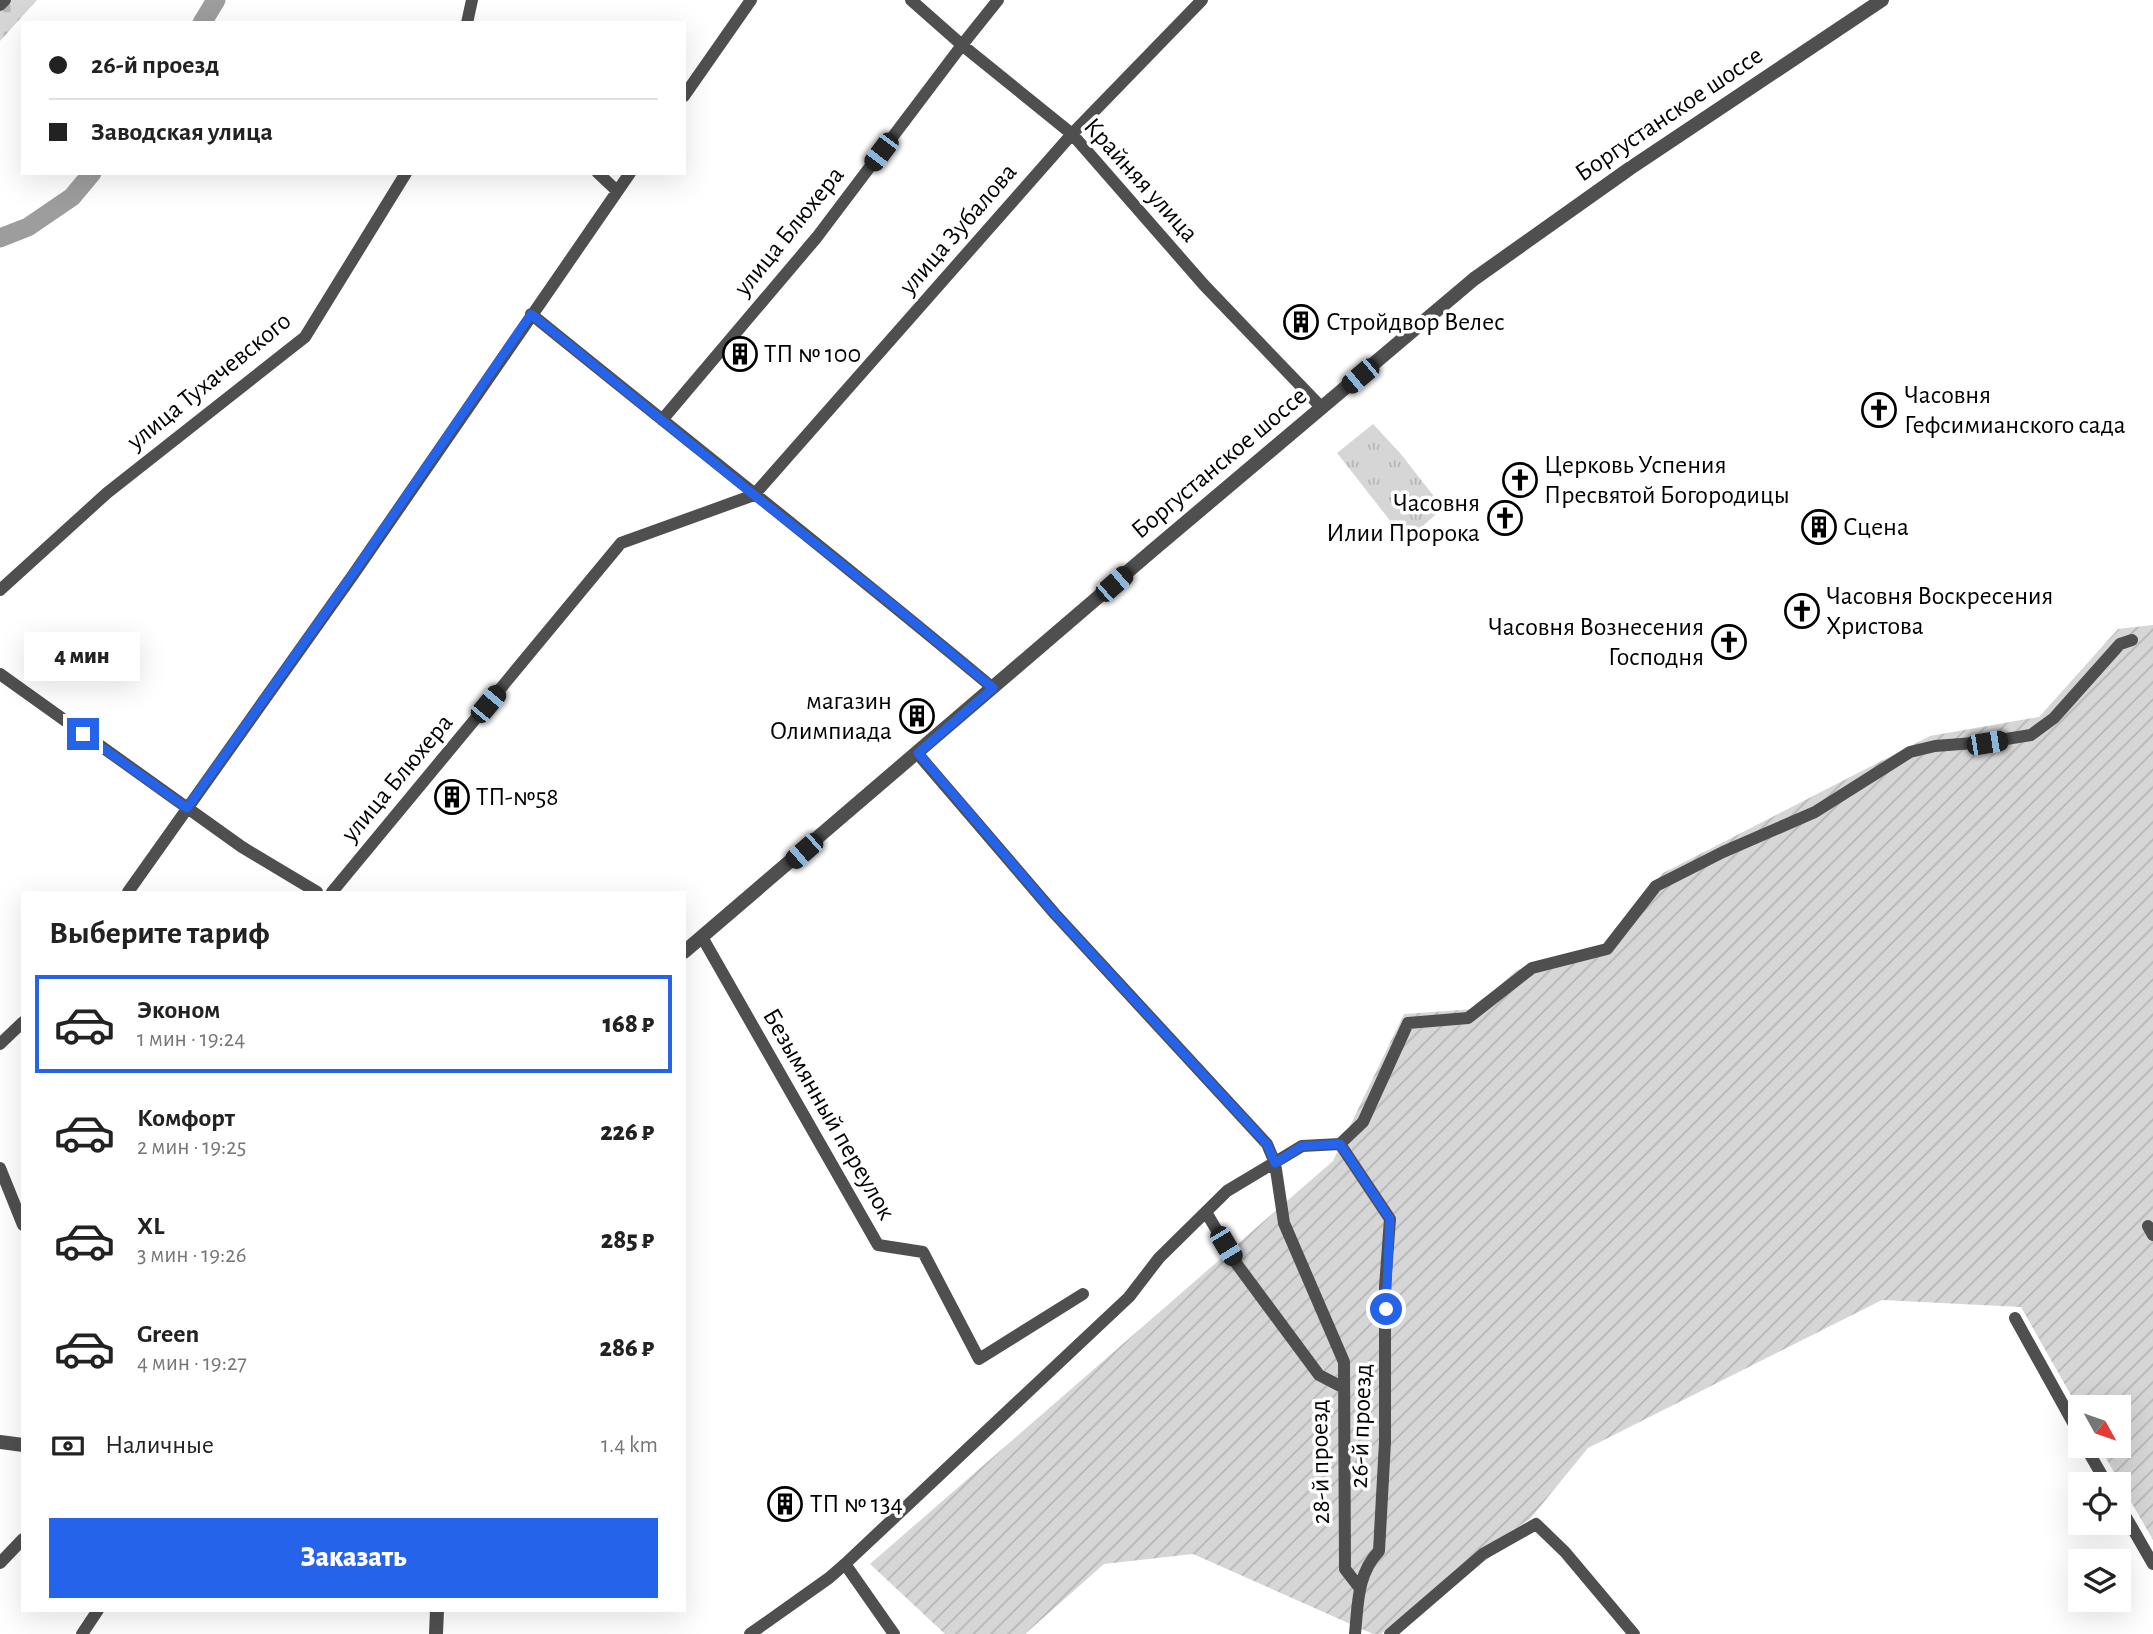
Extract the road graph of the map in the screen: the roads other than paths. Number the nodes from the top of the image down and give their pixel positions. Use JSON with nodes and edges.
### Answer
{"nodes":[{"id":1,"x":5,"y":0,"type":"edge"},
{"id":2,"x":472,"y":0,"type":"edge"},
{"id":3,"x":751,"y":0,"type":"edge"},
{"id":4,"x":911,"y":0,"type":"edge"},
{"id":5,"x":998,"y":0,"type":"edge"},
{"id":6,"x":1202,"y":0,"type":"edge"},
{"id":7,"x":1882,"y":0,"type":"edge"},
{"id":8,"x":0,"y":5,"type":"edge"},
{"id":9,"x":467,"y":21,"type":"edge"},
{"id":10,"x":962,"y":45,"type":"junction"},
{"id":11,"x":686,"y":93,"type":"edge"},
{"id":12,"x":1072,"y":134,"type":"junction"},
{"id":13,"x":405,"y":175,"type":"edge"},
{"id":14,"x":600,"y":175,"type":"edge"},
{"id":15,"x":629,"y":175,"type":"edge"},
{"id":16,"x":617,"y":191,"type":"junction"},
{"id":17,"x":531,"y":314,"type":"junction"},
{"id":18,"x":1322,"y":408,"type":"junction"},
{"id":19,"x":662,"y":420,"type":"junction"},
{"id":20,"x":754,"y":495,"type":"junction"},
{"id":21,"x":0,"y":590,"type":"edge"},
{"id":22,"x":2132,"y":640,"type":"dead end"},
{"id":23,"x":0,"y":674,"type":"edge"},
{"id":24,"x":993,"y":688,"type":"junction"},
{"id":25,"x":918,"y":753,"type":"junction"},
{"id":26,"x":187,"y":808,"type":"junction"},
{"id":27,"x":129,"y":891,"type":"edge"},
{"id":28,"x":315,"y":891,"type":"edge"},
{"id":29,"x":333,"y":891,"type":"edge"},
{"id":30,"x":702,"y":937,"type":"junction"},
{"id":31,"x":686,"y":950,"type":"edge"},
{"id":32,"x":21,"y":1025,"type":"edge"},
{"id":33,"x":0,"y":1044,"type":"edge"},
{"id":34,"x":1340,"y":1144,"type":"junction"},
{"id":35,"x":1275,"y":1163,"type":"junction"},
{"id":36,"x":0,"y":1168,"type":"edge"},
{"id":37,"x":1206,"y":1212,"type":"junction"},
{"id":38,"x":21,"y":1220,"type":"edge"},
{"id":39,"x":1083,"y":1294,"type":"dead end"},
{"id":40,"x":2015,"y":1318,"type":"dead end"},
{"id":41,"x":1344,"y":1388,"type":"junction"},
{"id":42,"x":2068,"y":1414,"type":"edge"},
{"id":43,"x":0,"y":1442,"type":"edge"},
{"id":44,"x":21,"y":1445,"type":"edge"},
{"id":45,"x":2131,"y":1526,"type":"edge"},
{"id":46,"x":21,"y":1541,"type":"edge"},
{"id":47,"x":0,"y":1563,"type":"edge"},
{"id":48,"x":845,"y":1564,"type":"junction"},
{"id":49,"x":2153,"y":1564,"type":"edge"},
{"id":50,"x":1359,"y":1587,"type":"junction"},
{"id":51,"x":97,"y":1612,"type":"edge"},
{"id":52,"x":437,"y":1612,"type":"edge"},
{"id":53,"x":82,"y":1634,"type":"edge"},
{"id":54,"x":436,"y":1634,"type":"edge"},
{"id":55,"x":750,"y":1634,"type":"edge"},
{"id":56,"x":894,"y":1634,"type":"edge"},
{"id":57,"x":1355,"y":1634,"type":"edge"},
{"id":58,"x":1390,"y":1634,"type":"edge"},
{"id":59,"x":1634,"y":1634,"type":"edge"}],
"edges":[{"from":1,"to":8,"type":"street"},
{"from":2,"to":9,"type":"street"},
{"from":3,"to":11,"type":"street"},
{"from":4,"to":10,"type":"street","name":"Крайняя улица"},
{"from":5,"to":10,"type":"street","name":"улица Блюхера"},
{"from":6,"to":12,"type":"street","name":"улица Зубалова"},
{"from":7,"to":18,"type":"street","name":"Боргустанское шоссе"},
{"from":10,"to":12,"type":"street","name":"Крайняя улица"},
{"from":10,"to":19,"type":"street","name":"улица Блюхера"},
{"from":12,"to":18,"type":"street","name":"Крайняя улица"},
{"from":12,"to":20,"type":"street","name":"улица Зубалова"},
{"from":13,"to":21,"type":"street","name":"улица Тухачевского"},
{"from":14,"to":16,"type":"street"},
{"from":15,"to":16,"type":"street"},
{"from":16,"to":17,"type":"street"},
{"from":17,"to":19,"type":"street"},
{"from":17,"to":26,"type":"street"},
{"from":18,"to":24,"type":"street","name":"Боргустанское шоссе"},
{"from":19,"to":20,"type":"street"},
{"from":20,"to":24,"type":"street"},
{"from":20,"to":29,"type":"street","name":"улица Блюхера"},
{"from":22,"to":34,"type":"street"},
{"from":23,"to":26,"type":"street"},
{"from":24,"to":25,"type":"street","name":"Боргустанское шоссе"},
{"from":25,"to":30,"type":"street","name":"Боргустанское шоссе"},
{"from":25,"to":35,"type":"street"},
{"from":26,"to":27,"type":"street"},
{"from":26,"to":28,"type":"street"},
{"from":30,"to":31,"type":"street","name":"Боргустанское шоссе"},
{"from":30,"to":39,"type":"street","name":"Безымянный переулок"},
{"from":32,"to":33,"type":"street"},
{"from":34,"to":35,"type":"street"},
{"from":34,"to":50,"type":"street","name":"26-й проезд"},
{"from":35,"to":37,"type":"street"},
{"from":35,"to":41,"type":"street"},
{"from":36,"to":38,"type":"street"},
{"from":37,"to":41,"type":"street","name":"28-й проезд"},
{"from":37,"to":48,"type":"street"},
{"from":40,"to":42,"type":"street"},
{"from":41,"to":50,"type":"street","name":"28-й проезд"},
{"from":43,"to":44,"type":"street"},
{"from":45,"to":49,"type":"street"},
{"from":46,"to":47,"type":"street"},
{"from":48,"to":55,"type":"street"},
{"from":48,"to":56,"type":"street"},
{"from":50,"to":57,"type":"street","name":"26-й проезд"},
{"from":51,"to":53,"type":"street"},
{"from":52,"to":54,"type":"street"},
{"from":58,"to":59,"type":"street"}]}
